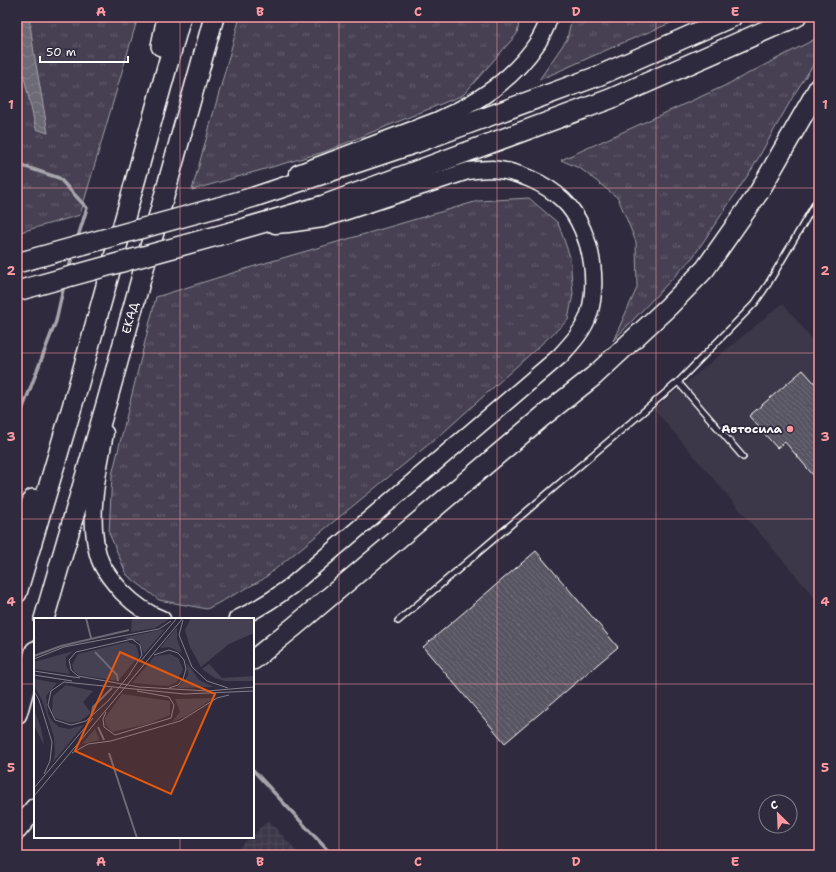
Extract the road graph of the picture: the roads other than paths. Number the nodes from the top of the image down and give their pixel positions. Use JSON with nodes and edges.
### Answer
{"nodes":[{"id":1,"x":167,"y":17,"type":"edge"},
{"id":2,"x":181,"y":17,"type":"edge"},
{"id":3,"x":214,"y":17,"type":"edge"},
{"id":4,"x":549,"y":17,"type":"edge"},
{"id":5,"x":732,"y":17,"type":"edge"},
{"id":6,"x":796,"y":17,"type":"edge"},
{"id":7,"x":819,"y":87,"type":"edge"},
{"id":8,"x":146,"y":142,"type":"junction"},
{"id":9,"x":254,"y":197,"type":"junction"},
{"id":10,"x":819,"y":197,"type":"edge"},
{"id":11,"x":252,"y":226,"type":"junction"},
{"id":12,"x":17,"y":263,"type":"edge"},
{"id":13,"x":17,"y":291,"type":"edge"},
{"id":14,"x":678,"y":382,"type":"junction"},
{"id":15,"x":77,"y":390,"type":"junction"},
{"id":16,"x":107,"y":401,"type":"junction"},
{"id":17,"x":743,"y":457,"type":"dead end"},
{"id":18,"x":17,"y":541,"type":"edge"},
{"id":19,"x":17,"y":592,"type":"edge"},
{"id":20,"x":44,"y":618,"type":"edge"},
{"id":21,"x":159,"y":618,"type":"edge"},
{"id":22,"x":239,"y":618,"type":"edge"},
{"id":23,"x":398,"y":621,"type":"dead end"},
{"id":24,"x":34,"y":654,"type":"edge"},
{"id":25,"x":254,"y":659,"type":"edge"},
{"id":26,"x":17,"y":714,"type":"edge"},
{"id":27,"x":34,"y":809,"type":"edge"},
{"id":28,"x":17,"y":830,"type":"edge"}],
"edges":[{"from":1,"to":8,"type":"highway"},
{"from":2,"to":8,"type":"highway"},
{"from":3,"to":16,"type":"highway","name":"ЕКАД"},
{"from":4,"to":9,"type":"main road"},
{"from":5,"to":9,"type":"highway"},
{"from":6,"to":11,"type":"highway"},
{"from":7,"to":25,"type":"highway"},
{"from":8,"to":15,"type":"highway"},
{"from":9,"to":12,"type":"highway","bridge":true},
{"from":10,"to":14,"type":"lane"},
{"from":11,"to":13,"type":"highway","bridge":true},
{"from":11,"to":22,"type":"main road"},
{"from":14,"to":17,"type":"lane"},
{"from":14,"to":23,"type":"lane"},
{"from":15,"to":18,"type":"highway"},
{"from":15,"to":19,"type":"highway"},
{"from":16,"to":20,"type":"highway","name":"ЕКАД"},
{"from":16,"to":21,"type":"main road"},
{"from":24,"to":26,"type":"highway"},
{"from":27,"to":28,"type":"highway"}]}
